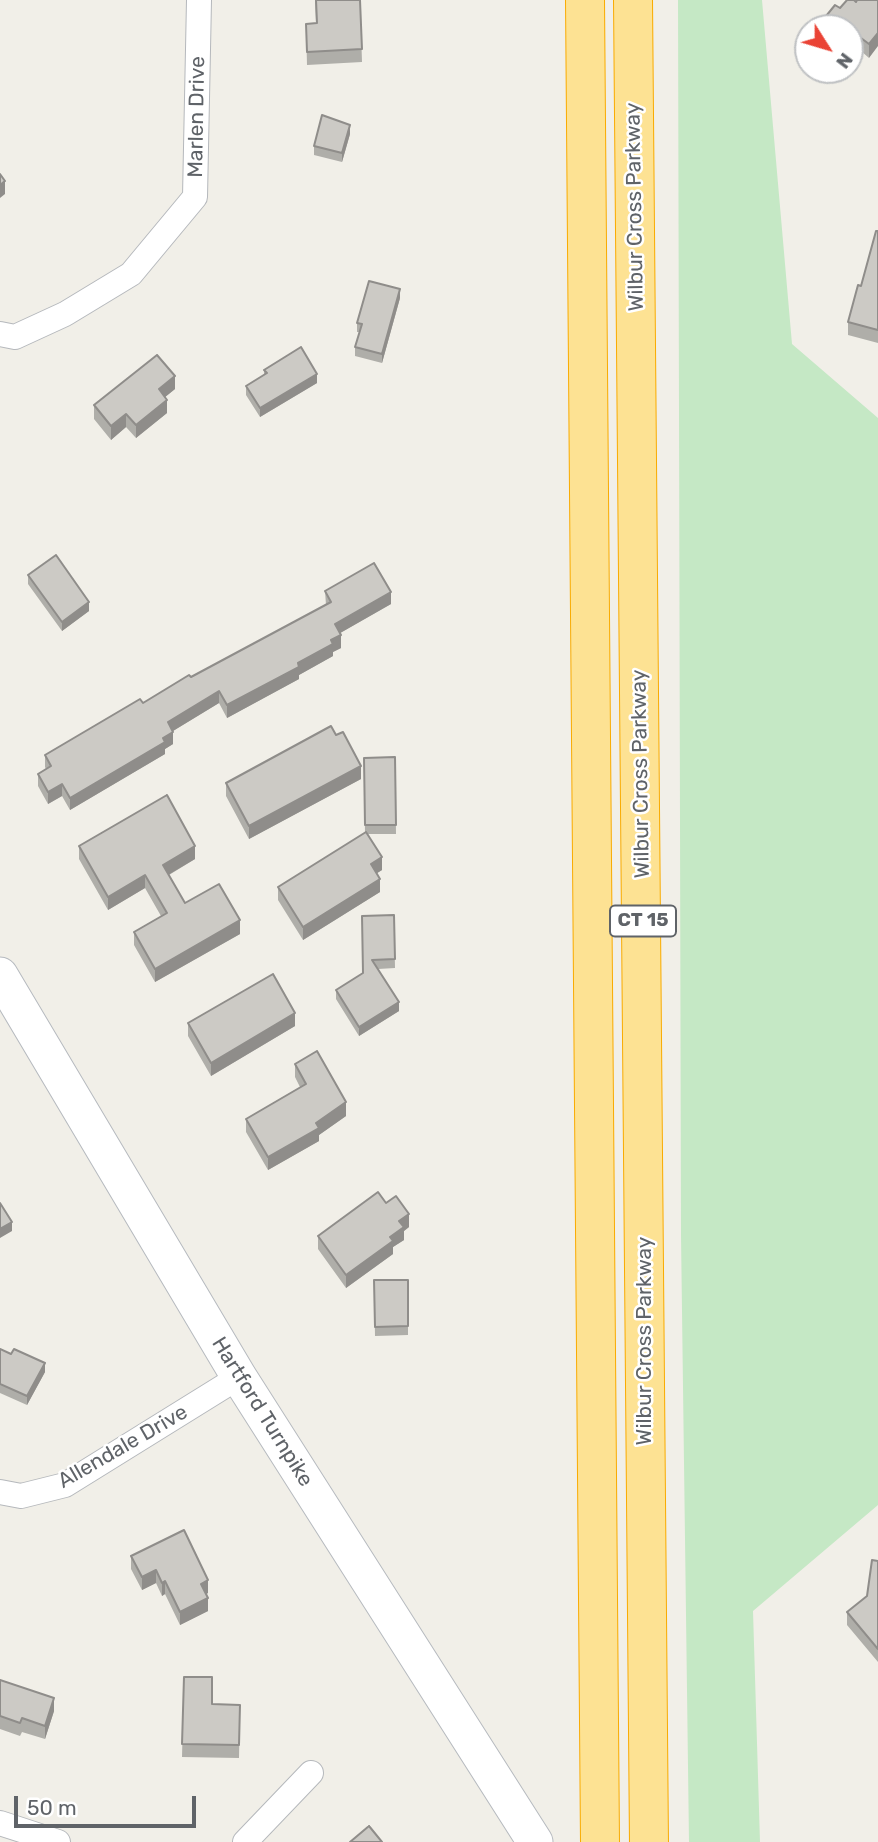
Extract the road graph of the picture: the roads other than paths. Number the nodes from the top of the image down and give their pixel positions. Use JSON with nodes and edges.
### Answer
{"nodes":[{"id":1,"x":199,"y":0,"type":"edge"},
{"id":2,"x":585,"y":0,"type":"edge"},
{"id":3,"x":633,"y":0,"type":"edge"},
{"id":4,"x":0,"y":334,"type":"edge"},
{"id":5,"x":0,"y":975,"type":"edge"},
{"id":6,"x":239,"y":1377,"type":"junction"},
{"id":7,"x":0,"y":1492,"type":"edge"},
{"id":8,"x":310,"y":1773,"type":"dead end"},
{"id":9,"x":0,"y":1823,"type":"edge"},
{"id":10,"x":528,"y":1831,"type":"edge"},
{"id":11,"x":58,"y":1842,"type":"edge"},
{"id":12,"x":245,"y":1842,"type":"edge"},
{"id":13,"x":600,"y":1842,"type":"edge"},
{"id":14,"x":649,"y":1842,"type":"edge"}],
"edges":[{"from":1,"to":4,"type":"street","name":"Marlen Drive"},
{"from":2,"to":13,"type":"highway","number":"CT 15"},
{"from":3,"to":14,"type":"highway","name":"Wilbur Cross Parkway","number":"CT 15"},
{"from":5,"to":6,"type":"main road","name":"Hartford Turnpike"},
{"from":6,"to":7,"type":"street","name":"Allendale Drive"},
{"from":6,"to":10,"type":"main road","name":"Hartford Turnpike"},
{"from":8,"to":12,"type":"street"},
{"from":9,"to":11,"type":"street"}]}
